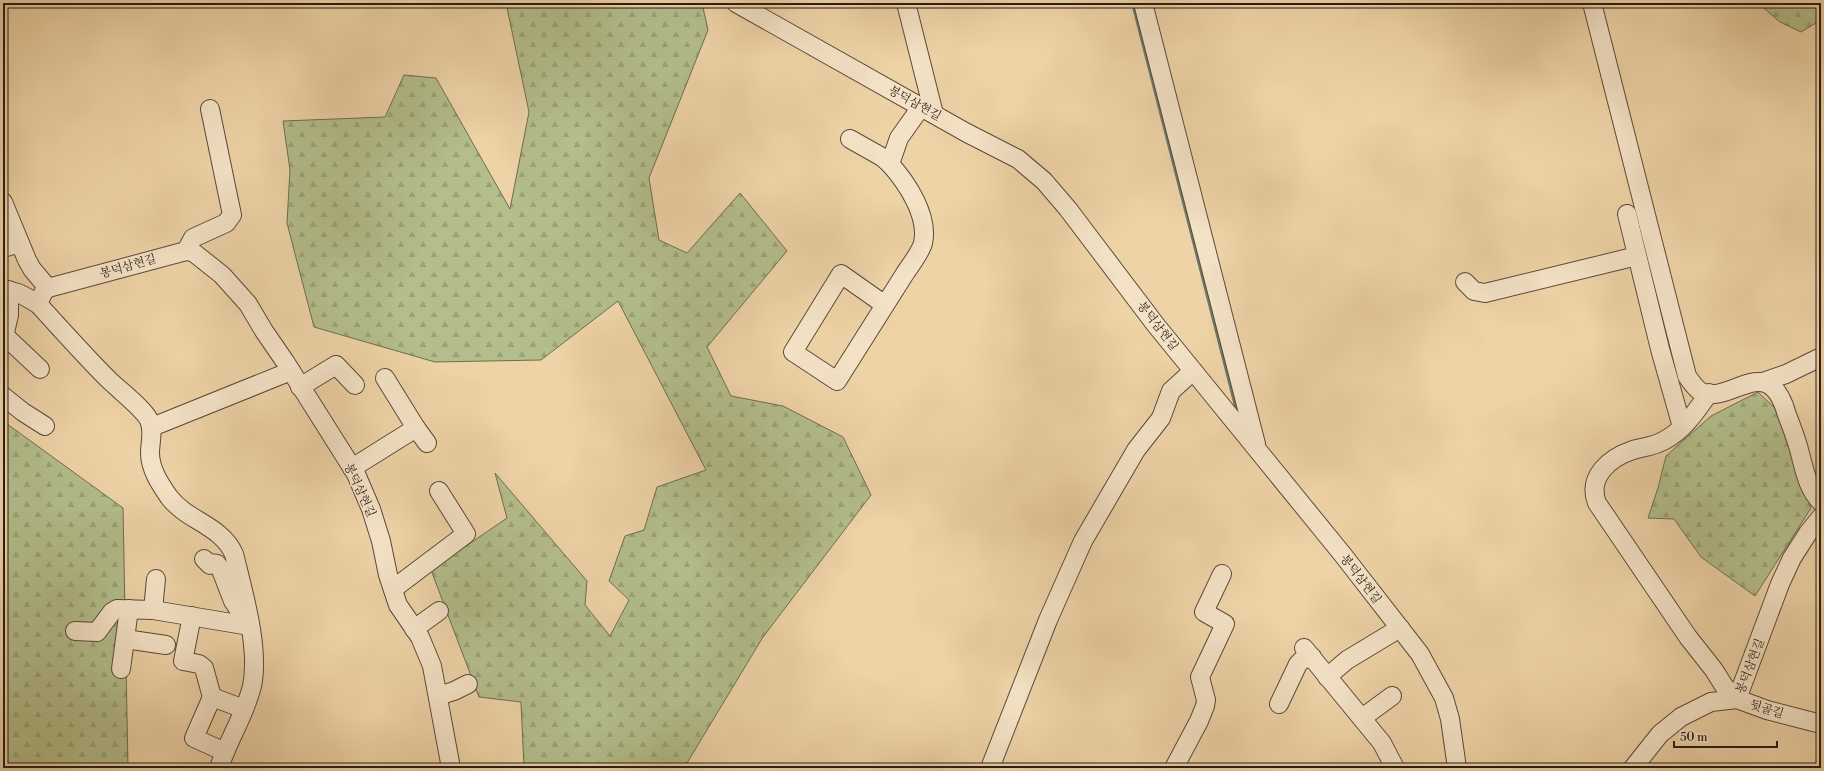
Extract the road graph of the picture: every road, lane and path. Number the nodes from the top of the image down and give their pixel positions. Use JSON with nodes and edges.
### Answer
{"nodes":[{"id":1,"x":736,"y":3,"type":"edge"},
{"id":2,"x":906,"y":3,"type":"edge"},
{"id":3,"x":1143,"y":3,"type":"edge"},
{"id":4,"x":1592,"y":3,"type":"edge"},
{"id":5,"x":210,"y":109,"type":"dead end"},
{"id":6,"x":927,"y":110,"type":"junction"},
{"id":7,"x":850,"y":139,"type":"dead end"},
{"id":8,"x":890,"y":164,"type":"junction"},
{"id":9,"x":3,"y":202,"type":"edge"},
{"id":10,"x":1627,"y":214,"type":"dead end"},
{"id":11,"x":20,"y":242,"type":"junction"},
{"id":12,"x":3,"y":248,"type":"edge"},
{"id":13,"x":186,"y":251,"type":"junction"},
{"id":14,"x":1638,"y":256,"type":"junction"},
{"id":15,"x":1465,"y":282,"type":"dead end"},
{"id":16,"x":48,"y":288,"type":"junction"},
{"id":17,"x":6,"y":291,"type":"edge"},
{"id":18,"x":38,"y":304,"type":"junction"},
{"id":19,"x":885,"y":306,"type":"junction"},
{"id":20,"x":4,"y":338,"type":"edge"},
{"id":21,"x":1821,"y":357,"type":"edge"},
{"id":22,"x":40,"y":370,"type":"dead end"},
{"id":23,"x":291,"y":371,"type":"junction"},
{"id":24,"x":1193,"y":371,"type":"junction"},
{"id":25,"x":385,"y":378,"type":"dead end"},
{"id":26,"x":1763,"y":382,"type":"junction"},
{"id":27,"x":356,"y":385,"type":"dead end"},
{"id":28,"x":300,"y":387,"type":"junction"},
{"id":29,"x":1709,"y":393,"type":"junction"},
{"id":30,"x":3,"y":396,"type":"edge"},
{"id":31,"x":45,"y":426,"type":"dead end"},
{"id":32,"x":152,"y":427,"type":"junction"},
{"id":33,"x":1682,"y":427,"type":"junction"},
{"id":34,"x":416,"y":428,"type":"junction"},
{"id":35,"x":427,"y":443,"type":"dead end"},
{"id":36,"x":1258,"y":450,"type":"junction"},
{"id":37,"x":352,"y":468,"type":"junction"},
{"id":38,"x":439,"y":491,"type":"dead end"},
{"id":39,"x":1821,"y":502,"type":"edge"},
{"id":40,"x":1821,"y":517,"type":"edge"},
{"id":41,"x":204,"y":559,"type":"dead end"},
{"id":42,"x":1222,"y":574,"type":"dead end"},
{"id":43,"x":156,"y":579,"type":"dead end"},
{"id":44,"x":393,"y":589,"type":"junction"},
{"id":45,"x":129,"y":609,"type":"junction"},
{"id":46,"x":153,"y":610,"type":"junction"},
{"id":47,"x":439,"y":611,"type":"dead end"},
{"id":48,"x":192,"y":616,"type":"junction"},
{"id":49,"x":250,"y":626,"type":"junction"},
{"id":50,"x":1400,"y":628,"type":"junction"},
{"id":51,"x":414,"y":629,"type":"junction"},
{"id":52,"x":75,"y":631,"type":"dead end"},
{"id":53,"x":125,"y":638,"type":"junction"},
{"id":54,"x":166,"y":645,"type":"dead end"},
{"id":55,"x":121,"y":669,"type":"dead end"},
{"id":56,"x":1327,"y":677,"type":"junction"},
{"id":57,"x":468,"y":684,"type":"dead end"},
{"id":58,"x":438,"y":696,"type":"junction"},
{"id":59,"x":1392,"y":696,"type":"dead end"},
{"id":60,"x":212,"y":697,"type":"junction"},
{"id":61,"x":1737,"y":699,"type":"junction"},
{"id":62,"x":1279,"y":704,"type":"dead end"},
{"id":63,"x":244,"y":709,"type":"junction"},
{"id":64,"x":1362,"y":718,"type":"junction"},
{"id":65,"x":1821,"y":724,"type":"edge"},
{"id":66,"x":222,"y":760,"type":"edge"},
{"id":67,"x":1641,"y":764,"type":"edge"},
{"id":68,"x":451,"y":768,"type":"edge"},
{"id":69,"x":990,"y":768,"type":"edge"},
{"id":70,"x":1174,"y":768,"type":"edge"},
{"id":71,"x":1395,"y":768,"type":"edge"},
{"id":72,"x":1457,"y":768,"type":"edge"}],
"edges":[{"from":1,"to":6,"type":"street","name":"봉덕삼현길"},
{"from":2,"to":6,"type":"street"},
{"from":3,"to":36,"type":"street"},
{"from":4,"to":29,"type":"street"},
{"from":5,"to":13,"type":"street"},
{"from":6,"to":8,"type":"street"},
{"from":6,"to":24,"type":"street","name":"봉덕삼현길"},
{"from":7,"to":8,"type":"street"},
{"from":8,"to":19,"type":"street"},
{"from":9,"to":11,"type":"street"},
{"from":10,"to":14,"type":"street"},
{"from":11,"to":12,"type":"street"},
{"from":11,"to":16,"type":"street"},
{"from":13,"to":16,"type":"street","name":"봉덕삼현길"},
{"from":13,"to":23,"type":"street","name":"봉덕삼현길"},
{"from":14,"to":15,"type":"street"},
{"from":14,"to":33,"type":"street"},
{"from":16,"to":18,"type":"street"},
{"from":17,"to":18,"type":"street"},
{"from":17,"to":20,"type":"street"},
{"from":18,"to":32,"type":"street"},
{"from":19,"to":19,"type":"street"},
{"from":20,"to":22,"type":"street"},
{"from":21,"to":26,"type":"street"},
{"from":23,"to":28,"type":"street","name":"봉덕삼현길"},
{"from":23,"to":32,"type":"street"},
{"from":24,"to":36,"type":"street","name":"봉덕삼현길"},
{"from":24,"to":69,"type":"street"},
{"from":25,"to":34,"type":"street"},
{"from":26,"to":29,"type":"street"},
{"from":26,"to":39,"type":"street"},
{"from":27,"to":28,"type":"street"},
{"from":28,"to":37,"type":"street","name":"봉덕삼현길"},
{"from":29,"to":33,"type":"street"},
{"from":30,"to":31,"type":"street"},
{"from":32,"to":49,"type":"street"},
{"from":33,"to":61,"type":"street"},
{"from":34,"to":35,"type":"street"},
{"from":34,"to":37,"type":"street"},
{"from":36,"to":50,"type":"street","name":"봉덕삼현길"},
{"from":37,"to":44,"type":"street","name":"봉덕삼현길"},
{"from":38,"to":44,"type":"street"},
{"from":40,"to":61,"type":"street","name":"봉덕삼현길"},
{"from":41,"to":49,"type":"street"},
{"from":42,"to":70,"type":"street"},
{"from":43,"to":46,"type":"street"},
{"from":44,"to":51,"type":"street","name":"봉덕삼현길"},
{"from":45,"to":46,"type":"street"},
{"from":45,"to":52,"type":"street"},
{"from":45,"to":53,"type":"street"},
{"from":46,"to":48,"type":"street"},
{"from":47,"to":51,"type":"street"},
{"from":48,"to":49,"type":"street"},
{"from":48,"to":60,"type":"street"},
{"from":49,"to":63,"type":"street"},
{"from":50,"to":56,"type":"street"},
{"from":50,"to":72,"type":"street","name":"봉덕삼현길"},
{"from":51,"to":58,"type":"street","name":"봉덕삼현길"},
{"from":53,"to":54,"type":"street"},
{"from":53,"to":55,"type":"street"},
{"from":56,"to":62,"type":"street"},
{"from":56,"to":64,"type":"street"},
{"from":57,"to":58,"type":"street"},
{"from":58,"to":68,"type":"street","name":"봉덕삼현길"},
{"from":59,"to":64,"type":"street"},
{"from":60,"to":63,"type":"street"},
{"from":60,"to":66,"type":"street"},
{"from":61,"to":65,"type":"street","name":"뒷골길"},
{"from":61,"to":67,"type":"street","name":"봉덕삼현길"},
{"from":63,"to":66,"type":"street"},
{"from":64,"to":71,"type":"street"}]}
